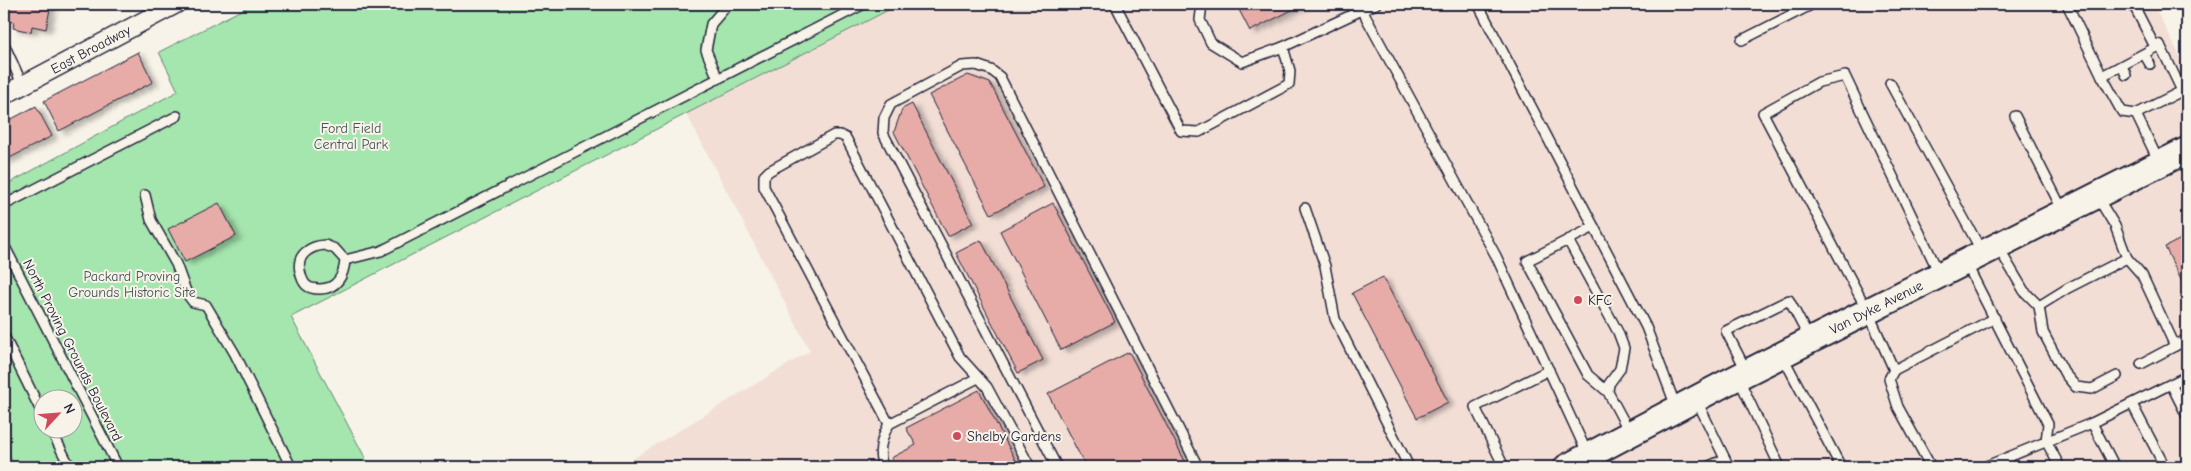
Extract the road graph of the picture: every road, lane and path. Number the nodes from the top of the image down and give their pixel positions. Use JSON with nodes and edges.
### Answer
{"nodes":[{"id":1,"x":176,"y":4,"type":"edge"},
{"id":2,"x":728,"y":4,"type":"edge"},
{"id":3,"x":864,"y":4,"type":"edge"},
{"id":4,"x":1115,"y":4,"type":"edge"},
{"id":5,"x":1202,"y":4,"type":"edge"},
{"id":6,"x":1376,"y":4,"type":"edge"},
{"id":7,"x":1478,"y":4,"type":"edge"},
{"id":8,"x":1813,"y":4,"type":"edge"},
{"id":9,"x":2067,"y":4,"type":"edge"},
{"id":10,"x":2133,"y":4,"type":"edge"},
{"id":11,"x":1362,"y":10,"type":"junction"},
{"id":12,"x":1742,"y":40,"type":"dead end"},
{"id":13,"x":4,"y":44,"type":"edge"},
{"id":14,"x":2160,"y":45,"type":"junction"},
{"id":15,"x":1283,"y":47,"type":"junction"},
{"id":16,"x":2144,"y":54,"type":"junction"},
{"id":17,"x":2150,"y":64,"type":"dead end"},
{"id":18,"x":2122,"y":66,"type":"junction"},
{"id":19,"x":2126,"y":75,"type":"dead end"},
{"id":20,"x":2102,"y":76,"type":"junction"},
{"id":21,"x":718,"y":78,"type":"junction"},
{"id":22,"x":1890,"y":83,"type":"dead end"},
{"id":23,"x":23,"y":86,"type":"junction"},
{"id":24,"x":4,"y":95,"type":"edge"},
{"id":25,"x":2140,"y":109,"type":"junction"},
{"id":26,"x":178,"y":116,"type":"dead end"},
{"id":27,"x":2016,"y":116,"type":"dead end"},
{"id":28,"x":2187,"y":150,"type":"edge"},
{"id":29,"x":2160,"y":164,"type":"junction"},
{"id":30,"x":145,"y":195,"type":"dead end"},
{"id":31,"x":2096,"y":196,"type":"junction"},
{"id":32,"x":4,"y":205,"type":"edge"},
{"id":33,"x":1305,"y":208,"type":"dead end"},
{"id":34,"x":2064,"y":213,"type":"junction"},
{"id":35,"x":1594,"y":227,"type":"junction"},
{"id":36,"x":1568,"y":240,"type":"junction"},
{"id":37,"x":4,"y":246,"type":"edge"},
{"id":38,"x":1982,"y":254,"type":"junction"},
{"id":39,"x":2126,"y":258,"type":"junction"},
{"id":40,"x":345,"y":260,"type":"junction"},
{"id":41,"x":1940,"y":275,"type":"junction"},
{"id":42,"x":2039,"y":306,"type":"junction"},
{"id":43,"x":1868,"y":312,"type":"junction"},
{"id":44,"x":1994,"y":318,"type":"junction"},
{"id":45,"x":4,"y":336,"type":"edge"},
{"id":46,"x":2187,"y":339,"type":"edge"},
{"id":47,"x":1811,"y":341,"type":"junction"},
{"id":48,"x":2175,"y":346,"type":"junction"},
{"id":49,"x":1782,"y":355,"type":"junction"},
{"id":50,"x":2142,"y":364,"type":"dead end"},
{"id":51,"x":1549,"y":370,"type":"junction"},
{"id":52,"x":1894,"y":370,"type":"junction"},
{"id":53,"x":1743,"y":375,"type":"junction"},
{"id":54,"x":2117,"y":376,"type":"dead end"},
{"id":55,"x":2187,"y":376,"type":"edge"},
{"id":56,"x":978,"y":378,"type":"junction"},
{"id":57,"x":2171,"y":384,"type":"junction"},
{"id":58,"x":1608,"y":392,"type":"junction"},
{"id":59,"x":32,"y":393,"type":"edge"},
{"id":60,"x":1687,"y":404,"type":"junction"},
{"id":61,"x":2132,"y":404,"type":"junction"},
{"id":62,"x":2187,"y":416,"type":"edge"},
{"id":63,"x":2092,"y":423,"type":"junction"},
{"id":64,"x":889,"y":424,"type":"junction"},
{"id":65,"x":1630,"y":434,"type":"junction"},
{"id":66,"x":55,"y":438,"type":"edge"},
{"id":67,"x":2046,"y":441,"type":"junction"},
{"id":68,"x":1588,"y":456,"type":"junction"},
{"id":69,"x":1727,"y":463,"type":"edge"},
{"id":70,"x":70,"y":467,"type":"edge"},
{"id":71,"x":118,"y":467,"type":"edge"},
{"id":72,"x":291,"y":467,"type":"edge"},
{"id":73,"x":884,"y":467,"type":"edge"},
{"id":74,"x":1030,"y":467,"type":"edge"},
{"id":75,"x":1057,"y":467,"type":"edge"},
{"id":76,"x":1198,"y":467,"type":"edge"},
{"id":77,"x":1409,"y":467,"type":"edge"},
{"id":78,"x":1504,"y":467,"type":"edge"},
{"id":79,"x":1567,"y":467,"type":"edge"},
{"id":80,"x":1707,"y":467,"type":"edge"},
{"id":81,"x":1780,"y":467,"type":"edge"},
{"id":82,"x":1841,"y":467,"type":"edge"},
{"id":83,"x":1931,"y":467,"type":"edge"},
{"id":84,"x":1984,"y":467,"type":"edge"},
{"id":85,"x":2060,"y":467,"type":"edge"},
{"id":86,"x":2115,"y":467,"type":"edge"},
{"id":87,"x":2165,"y":467,"type":"edge"}],
"edges":[{"from":1,"to":23,"type":"street","name":"East Broadway"},
{"from":2,"to":21,"type":"lane"},
{"from":3,"to":21,"type":"lane"},
{"from":4,"to":15,"type":"lane"},
{"from":5,"to":15,"type":"lane"},
{"from":6,"to":11,"type":"lane"},
{"from":7,"to":35,"type":"lane"},
{"from":8,"to":12,"type":"lane"},
{"from":9,"to":20,"type":"lane"},
{"from":10,"to":14,"type":"lane"},
{"from":11,"to":15,"type":"lane"},
{"from":11,"to":51,"type":"lane"},
{"from":13,"to":23,"type":"lane"},
{"from":14,"to":16,"type":"lane"},
{"from":14,"to":25,"type":"lane"},
{"from":16,"to":17,"type":"lane"},
{"from":16,"to":18,"type":"lane"},
{"from":18,"to":19,"type":"lane"},
{"from":18,"to":20,"type":"lane"},
{"from":20,"to":25,"type":"lane"},
{"from":21,"to":40,"type":"lane"},
{"from":22,"to":38,"type":"lane"},
{"from":23,"to":24,"type":"street","name":"East Broadway"},
{"from":25,"to":29,"type":"lane"},
{"from":26,"to":32,"type":"lane"},
{"from":27,"to":34,"type":"lane"},
{"from":28,"to":29,"type":"main road","name":"Van Dyke Avenue"},
{"from":29,"to":31,"type":"main road","name":"Van Dyke Avenue"},
{"from":30,"to":72,"type":"lane"},
{"from":31,"to":34,"type":"main road","name":"Van Dyke Avenue"},
{"from":31,"to":39,"type":"lane"},
{"from":33,"to":77,"type":"lane"},
{"from":34,"to":38,"type":"main road","name":"Van Dyke Avenue"},
{"from":35,"to":36,"type":"lane"},
{"from":35,"to":60,"type":"lane"},
{"from":36,"to":58,"type":"lane"},
{"from":36,"to":58,"type":"lane"},
{"from":37,"to":71,"type":"lane","name":"North Proving Grounds Boulevard"},
{"from":38,"to":41,"type":"main road","name":"Van Dyke Avenue"},
{"from":38,"to":42,"type":"lane"},
{"from":38,"to":44,"type":"lane"},
{"from":39,"to":42,"type":"lane"},
{"from":39,"to":48,"type":"lane"},
{"from":40,"to":40,"type":"lane"},
{"from":41,"to":43,"type":"main road","name":"Van Dyke Avenue"},
{"from":41,"to":43,"type":"lane"},
{"from":42,"to":54,"type":"lane"},
{"from":43,"to":47,"type":"main road","name":"Van Dyke Avenue"},
{"from":43,"to":52,"type":"lane"},
{"from":44,"to":52,"type":"lane"},
{"from":44,"to":67,"type":"lane"},
{"from":45,"to":59,"type":"lane"},
{"from":46,"to":48,"type":"lane"},
{"from":47,"to":49,"type":"main road","name":"Van Dyke Avenue"},
{"from":47,"to":53,"type":"lane"},
{"from":48,"to":50,"type":"lane"},
{"from":49,"to":53,"type":"main road","name":"Van Dyke Avenue"},
{"from":49,"to":82,"type":"lane"},
{"from":51,"to":68,"type":"lane"},
{"from":51,"to":78,"type":"lane"},
{"from":52,"to":83,"type":"lane"},
{"from":53,"to":60,"type":"main road","name":"Van Dyke Avenue"},
{"from":53,"to":81,"type":"lane"},
{"from":55,"to":57,"type":"lane"},
{"from":56,"to":64,"type":"lane"},
{"from":56,"to":64,"type":"lane"},
{"from":56,"to":74,"type":"lane"},
{"from":57,"to":61,"type":"lane"},
{"from":57,"to":62,"type":"lane"},
{"from":58,"to":65,"type":"lane"},
{"from":60,"to":65,"type":"main road","name":"Van Dyke Avenue"},
{"from":60,"to":69,"type":"lane"},
{"from":61,"to":63,"type":"lane"},
{"from":61,"to":87,"type":"lane"},
{"from":63,"to":67,"type":"lane"},
{"from":63,"to":86,"type":"lane"},
{"from":64,"to":73,"type":"lane"},
{"from":65,"to":68,"type":"main road","name":"Van Dyke Avenue"},
{"from":66,"to":70,"type":"lane"},
{"from":67,"to":84,"type":"lane"},
{"from":67,"to":85,"type":"lane"},
{"from":68,"to":79,"type":"main road","name":"Van Dyke Avenue"},
{"from":69,"to":80,"type":"lane"},
{"from":75,"to":76,"type":"lane"}]}
